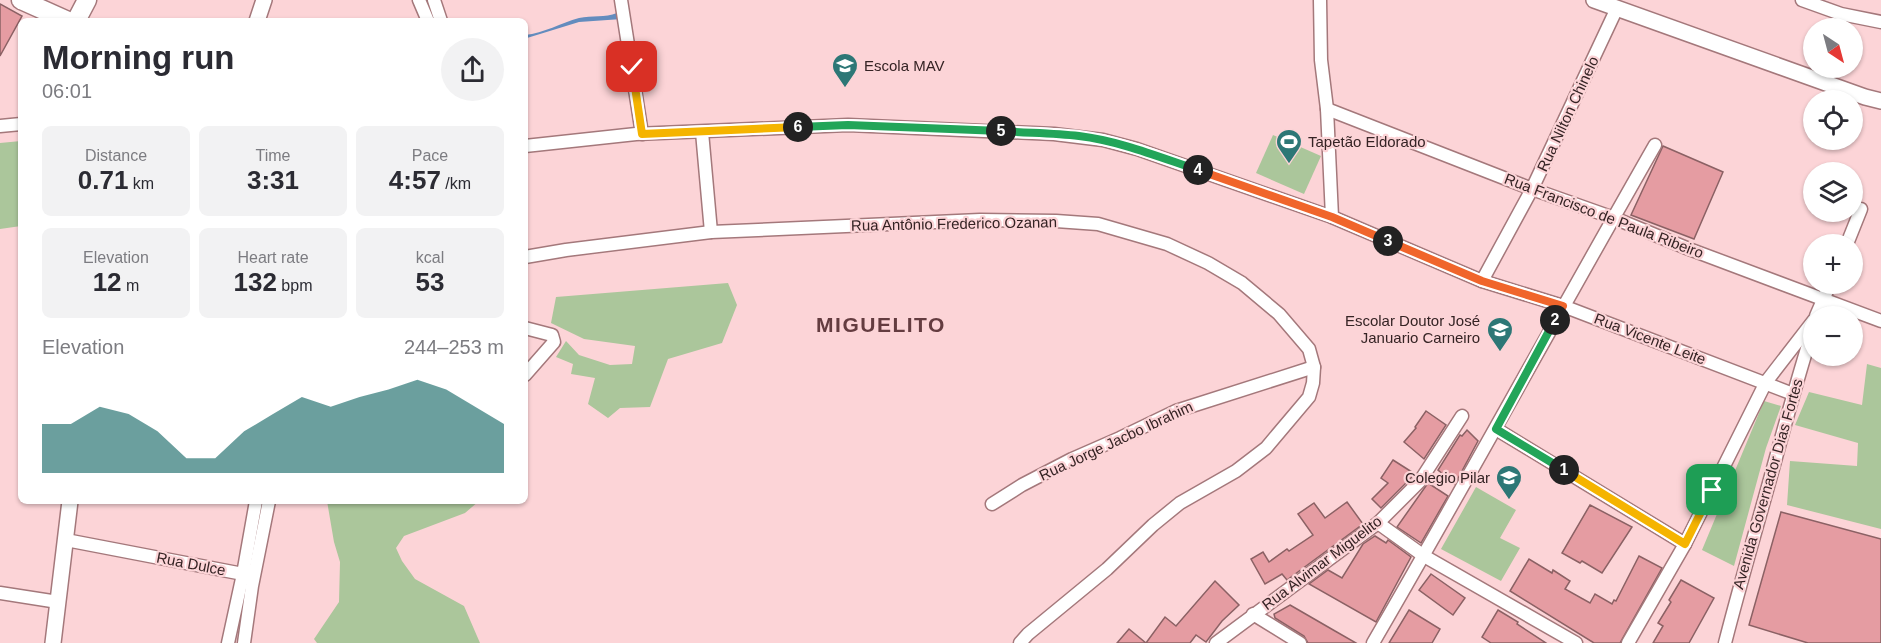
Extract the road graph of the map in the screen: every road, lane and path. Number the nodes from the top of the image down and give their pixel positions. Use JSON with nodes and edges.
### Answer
{"nodes":[{"id":1,"x":21,"y":0,"type":"edge"},
{"id":2,"x":87,"y":0,"type":"edge"},
{"id":3,"x":264,"y":0,"type":"edge"},
{"id":4,"x":419,"y":0,"type":"edge"},
{"id":5,"x":434,"y":0,"type":"edge"},
{"id":6,"x":621,"y":0,"type":"edge"},
{"id":7,"x":1320,"y":0,"type":"edge"},
{"id":8,"x":1594,"y":0,"type":"edge"},
{"id":9,"x":1802,"y":0,"type":"edge"},
{"id":10,"x":1617,"y":8,"type":"junction"},
{"id":11,"x":61,"y":18,"type":"edge"},
{"id":12,"x":78,"y":18,"type":"edge"},
{"id":13,"x":258,"y":18,"type":"edge"},
{"id":14,"x":427,"y":18,"type":"edge"},
{"id":15,"x":440,"y":18,"type":"edge"},
{"id":16,"x":1881,"y":22,"type":"edge"},
{"id":17,"x":1881,"y":101,"type":"edge"},
{"id":18,"x":1327,"y":109,"type":"junction"},
{"id":19,"x":18,"y":124,"type":"edge"},
{"id":20,"x":0,"y":126,"type":"edge"},
{"id":21,"x":702,"y":132,"type":"junction"},
{"id":22,"x":642,"y":134,"type":"junction"},
{"id":23,"x":1655,"y":145,"type":"dead end"},
{"id":24,"x":528,"y":146,"type":"edge"},
{"id":25,"x":1532,"y":189,"type":"junction"},
{"id":26,"x":1332,"y":217,"type":"junction"},
{"id":27,"x":1614,"y":218,"type":"junction"},
{"id":28,"x":711,"y":232,"type":"junction"},
{"id":29,"x":528,"y":256,"type":"edge"},
{"id":30,"x":1482,"y":281,"type":"junction"},
{"id":31,"x":1826,"y":294,"type":"edge"},
{"id":32,"x":1824,"y":299,"type":"junction"},
{"id":33,"x":1563,"y":306,"type":"junction"},
{"id":34,"x":1821,"y":306,"type":"edge"},
{"id":35,"x":1881,"y":321,"type":"edge"},
{"id":36,"x":528,"y":329,"type":"edge"},
{"id":37,"x":1803,"y":334,"type":"edge"},
{"id":38,"x":1803,"y":362,"type":"edge"},
{"id":39,"x":1314,"y":367,"type":"junction"},
{"id":40,"x":528,"y":372,"type":"edge"},
{"id":41,"x":1766,"y":382,"type":"junction"},
{"id":42,"x":1793,"y":394,"type":"junction"},
{"id":43,"x":1462,"y":416,"type":"dead end"},
{"id":44,"x":1496,"y":429,"type":"junction"},
{"id":45,"x":70,"y":504,"type":"edge"},
{"id":46,"x":256,"y":504,"type":"edge"},
{"id":47,"x":268,"y":504,"type":"edge"},
{"id":48,"x":992,"y":504,"type":"dead end"},
{"id":49,"x":1378,"y":524,"type":"junction"},
{"id":50,"x":66,"y":541,"type":"junction"},
{"id":51,"x":1685,"y":544,"type":"junction"},
{"id":52,"x":1424,"y":556,"type":"junction"},
{"id":53,"x":248,"y":574,"type":"junction"},
{"id":54,"x":0,"y":593,"type":"edge"},
{"id":55,"x":58,"y":602,"type":"junction"},
{"id":56,"x":1253,"y":614,"type":"junction"},
{"id":57,"x":53,"y":643,"type":"edge"},
{"id":58,"x":228,"y":643,"type":"edge"},
{"id":59,"x":244,"y":643,"type":"edge"},
{"id":60,"x":1020,"y":643,"type":"edge"},
{"id":61,"x":1216,"y":643,"type":"edge"},
{"id":62,"x":1300,"y":643,"type":"edge"},
{"id":63,"x":1373,"y":643,"type":"edge"},
{"id":64,"x":1576,"y":643,"type":"edge"},
{"id":65,"x":1628,"y":643,"type":"edge"},
{"id":66,"x":1725,"y":643,"type":"edge"}],
"edges":[{"from":1,"to":11,"type":"main road"},
{"from":2,"to":12,"type":"main road"},
{"from":3,"to":13,"type":"street"},
{"from":4,"to":14,"type":"street"},
{"from":5,"to":15,"type":"street"},
{"from":6,"to":22,"type":"street"},
{"from":7,"to":18,"type":"street"},
{"from":8,"to":10,"type":"street"},
{"from":9,"to":16,"type":"street"},
{"from":10,"to":17,"type":"street"},
{"from":10,"to":25,"type":"street","name":"Rua Nilton Chinelo"},
{"from":18,"to":25,"type":"street","name":"Rua Francisco de Paula Ribeiro"},
{"from":18,"to":26,"type":"street"},
{"from":19,"to":20,"type":"street"},
{"from":21,"to":22,"type":"street","name":"Rua Vicente Leite"},
{"from":21,"to":26,"type":"street","name":"Rua Vicente Leite"},
{"from":21,"to":28,"type":"street"},
{"from":22,"to":24,"type":"street","name":"Rua Vicente Leite"},
{"from":23,"to":27,"type":"street"},
{"from":25,"to":27,"type":"street","name":"Rua Francisco de Paula Ribeiro"},
{"from":25,"to":30,"type":"street","name":"Rua Nilton Chinelo"},
{"from":26,"to":30,"type":"street","name":"Rua Vicente Leite"},
{"from":27,"to":32,"type":"street","name":"Rua Francisco de Paula Ribeiro"},
{"from":27,"to":33,"type":"street"},
{"from":28,"to":29,"type":"street","name":"Rua Antônio Frederico Ozanan"},
{"from":28,"to":39,"type":"street","name":"Rua Antônio Frederico Ozanan"},
{"from":30,"to":33,"type":"street","name":"Rua Vicente Leite"},
{"from":31,"to":32,"type":"street"},
{"from":32,"to":34,"type":"street"},
{"from":32,"to":35,"type":"street","name":"Rua Francisco de Paula Ribeiro"},
{"from":33,"to":41,"type":"street","name":"Rua Vicente Leite"},
{"from":33,"to":44,"type":"street"},
{"from":36,"to":40,"type":"street"},
{"from":37,"to":41,"type":"street"},
{"from":38,"to":42,"type":"street","name":"Avenida Governador Dias Fortes"},
{"from":39,"to":48,"type":"street","name":"Rua Jorge Jacbo Ibrahim"},
{"from":39,"to":60,"type":"street"},
{"from":41,"to":42,"type":"street","name":"Rua Vicente Leite"},
{"from":41,"to":51,"type":"street"},
{"from":42,"to":66,"type":"street","name":"Avenida Governador Dias Fortes"},
{"from":43,"to":49,"type":"street","name":"Rua Alvimar Miguelito"},
{"from":44,"to":51,"type":"street"},
{"from":44,"to":52,"type":"street"},
{"from":45,"to":50,"type":"street"},
{"from":46,"to":53,"type":"street","name":"Rua Dulce"},
{"from":47,"to":53,"type":"street"},
{"from":49,"to":52,"type":"street"},
{"from":49,"to":56,"type":"street","name":"Rua Alvimar Miguelito"},
{"from":50,"to":53,"type":"street","name":"Rua Dulce"},
{"from":50,"to":55,"type":"street"},
{"from":51,"to":65,"type":"street"},
{"from":52,"to":63,"type":"street"},
{"from":52,"to":64,"type":"street"},
{"from":53,"to":58,"type":"street"},
{"from":53,"to":59,"type":"street"},
{"from":54,"to":55,"type":"street"},
{"from":55,"to":57,"type":"street"},
{"from":56,"to":61,"type":"street","name":"Rua Alvimar Miguelito"},
{"from":56,"to":62,"type":"street"}]}
